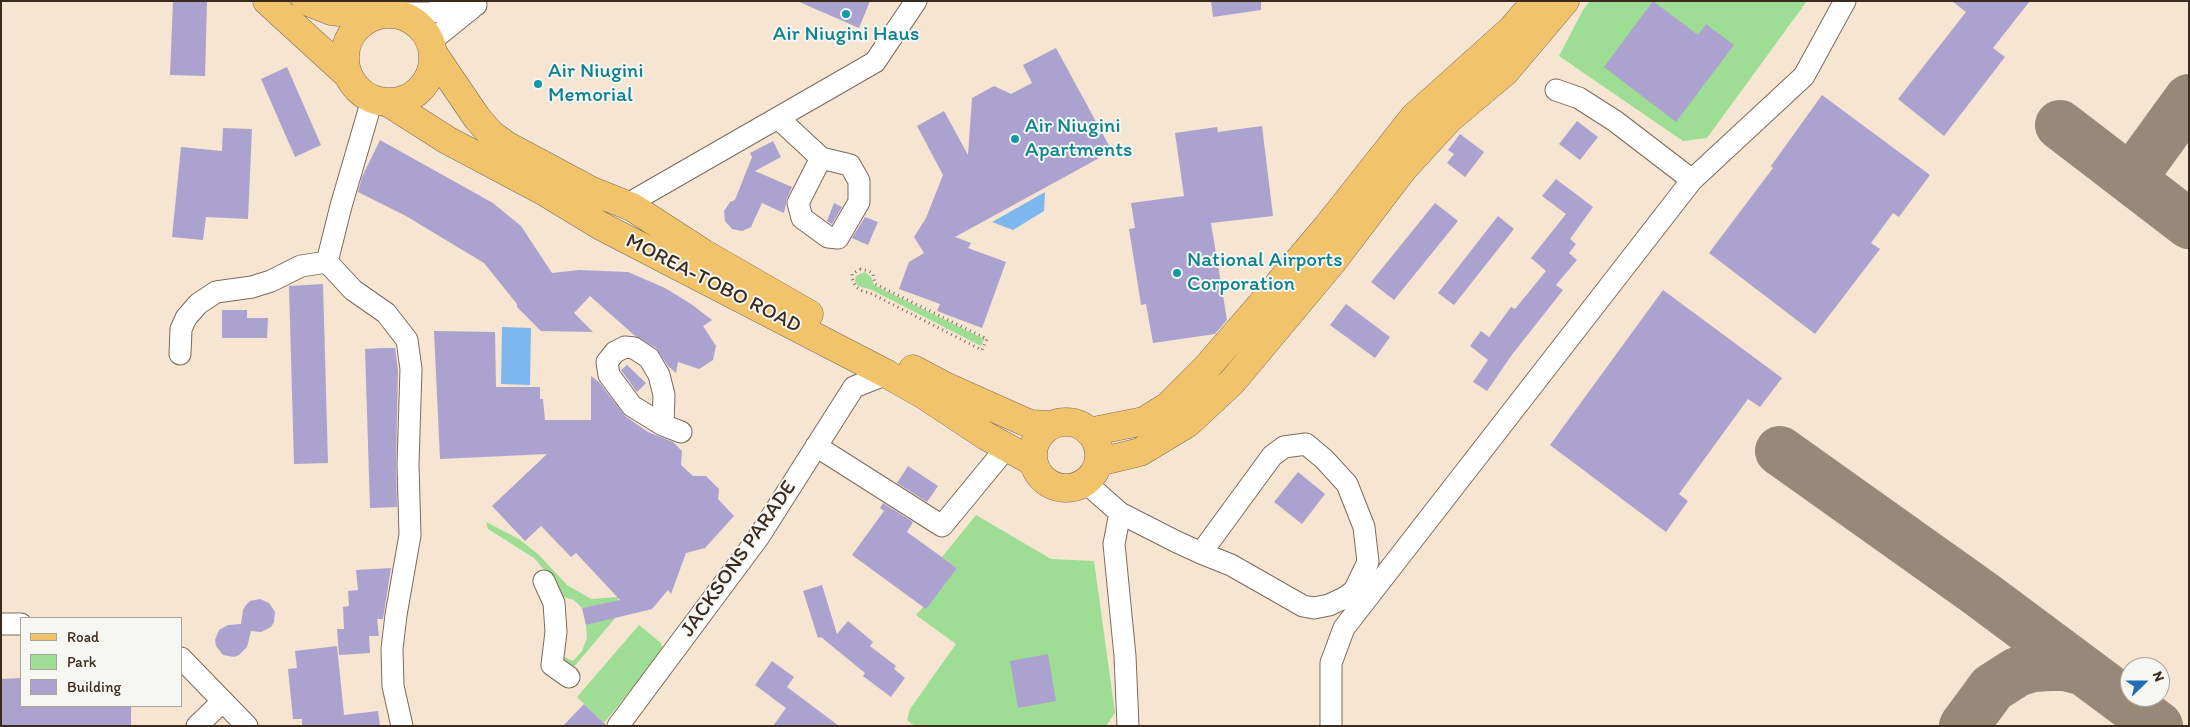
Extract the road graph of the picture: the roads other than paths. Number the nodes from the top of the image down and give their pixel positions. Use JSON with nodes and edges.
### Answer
{"nodes":[{"id":1,"x":267,"y":1,"type":"edge"},
{"id":2,"x":306,"y":1,"type":"edge"},
{"id":3,"x":916,"y":1,"type":"edge"},
{"id":4,"x":1536,"y":1,"type":"edge"},
{"id":5,"x":1565,"y":1,"type":"edge"},
{"id":6,"x":1845,"y":1,"type":"edge"},
{"id":7,"x":479,"y":3,"type":"edge"},
{"id":8,"x":382,"y":15,"type":"junction"},
{"id":9,"x":433,"y":48,"type":"junction"},
{"id":10,"x":348,"y":75,"type":"junction"},
{"id":11,"x":1556,"y":90,"type":"dead end"},
{"id":12,"x":381,"y":101,"type":"junction"},
{"id":13,"x":778,"y":118,"type":"junction"},
{"id":14,"x":821,"y":158,"type":"dead end"},
{"id":15,"x":1692,"y":180,"type":"junction"},
{"id":16,"x":626,"y":205,"type":"junction"},
{"id":17,"x":327,"y":262,"type":"junction"},
{"id":18,"x":842,"y":351,"type":"junction"},
{"id":19,"x":180,"y":354,"type":"dead end"},
{"id":20,"x":887,"y":374,"type":"junction"},
{"id":21,"x":854,"y":388,"type":"junction"},
{"id":22,"x":1052,"y":425,"type":"junction"},
{"id":23,"x":1089,"y":432,"type":"junction"},
{"id":24,"x":816,"y":446,"type":"junction"},
{"id":25,"x":1007,"y":446,"type":"junction"},
{"id":26,"x":1035,"y":466,"type":"junction"},
{"id":27,"x":1092,"y":472,"type":"junction"},
{"id":28,"x":1120,"y":513,"type":"junction"},
{"id":29,"x":1201,"y":553,"type":"junction"},
{"id":30,"x":544,"y":581,"type":"dead end"},
{"id":31,"x":1,"y":624,"type":"edge"},
{"id":32,"x":20,"y":624,"type":"edge"},
{"id":33,"x":182,"y":659,"type":"edge"},
{"id":34,"x":569,"y":677,"type":"dead end"},
{"id":35,"x":222,"y":701,"type":"junction"},
{"id":36,"x":197,"y":726,"type":"edge"},
{"id":37,"x":247,"y":726,"type":"edge"},
{"id":38,"x":402,"y":726,"type":"edge"},
{"id":39,"x":618,"y":726,"type":"edge"},
{"id":40,"x":1128,"y":726,"type":"edge"},
{"id":41,"x":1331,"y":726,"type":"edge"}],
"edges":[{"from":1,"to":10,"type":"main road"},
{"from":2,"to":8,"type":"main road"},
{"from":3,"to":13,"type":"street"},
{"from":4,"to":23,"type":"main road"},
{"from":5,"to":27,"type":"main road"},
{"from":6,"to":15,"type":"street"},
{"from":7,"to":8,"type":"street"},
{"from":7,"to":9,"type":"street"},
{"from":8,"to":9,"type":"main road"},
{"from":8,"to":10,"type":"main road"},
{"from":9,"to":12,"type":"main road"},
{"from":9,"to":16,"type":"main road","name":"MOREA-TOBO ROAD"},
{"from":10,"to":12,"type":"main road"},
{"from":11,"to":15,"type":"street"},
{"from":12,"to":17,"type":"street"},
{"from":12,"to":18,"type":"main road","name":"MOREA-TOBO ROAD"},
{"from":13,"to":14,"type":"street"},
{"from":13,"to":16,"type":"street"},
{"from":15,"to":41,"type":"street"},
{"from":16,"to":22,"type":"main road","name":"MOREA-TOBO ROAD"},
{"from":17,"to":19,"type":"street"},
{"from":17,"to":38,"type":"street"},
{"from":18,"to":20,"type":"main road","name":"MOREA-TOBO ROAD"},
{"from":18,"to":21,"type":"street"},
{"from":20,"to":21,"type":"street"},
{"from":20,"to":25,"type":"main road","name":"MOREA-TOBO ROAD"},
{"from":21,"to":24,"type":"street","name":"JACKSONS PARADE"},
{"from":22,"to":23,"type":"main road"},
{"from":22,"to":26,"type":"main road"},
{"from":23,"to":27,"type":"main road"},
{"from":24,"to":25,"type":"street"},
{"from":24,"to":39,"type":"street","name":"JACKSONS PARADE"},
{"from":25,"to":26,"type":"main road","name":"MOREA-TOBO ROAD"},
{"from":26,"to":27,"type":"main road"},
{"from":27,"to":28,"type":"street"},
{"from":28,"to":29,"type":"street"},
{"from":28,"to":40,"type":"street"},
{"from":29,"to":29,"type":"street"},
{"from":30,"to":34,"type":"street"},
{"from":31,"to":32,"type":"street"},
{"from":33,"to":35,"type":"street"},
{"from":35,"to":36,"type":"street"},
{"from":35,"to":37,"type":"street"}]}
